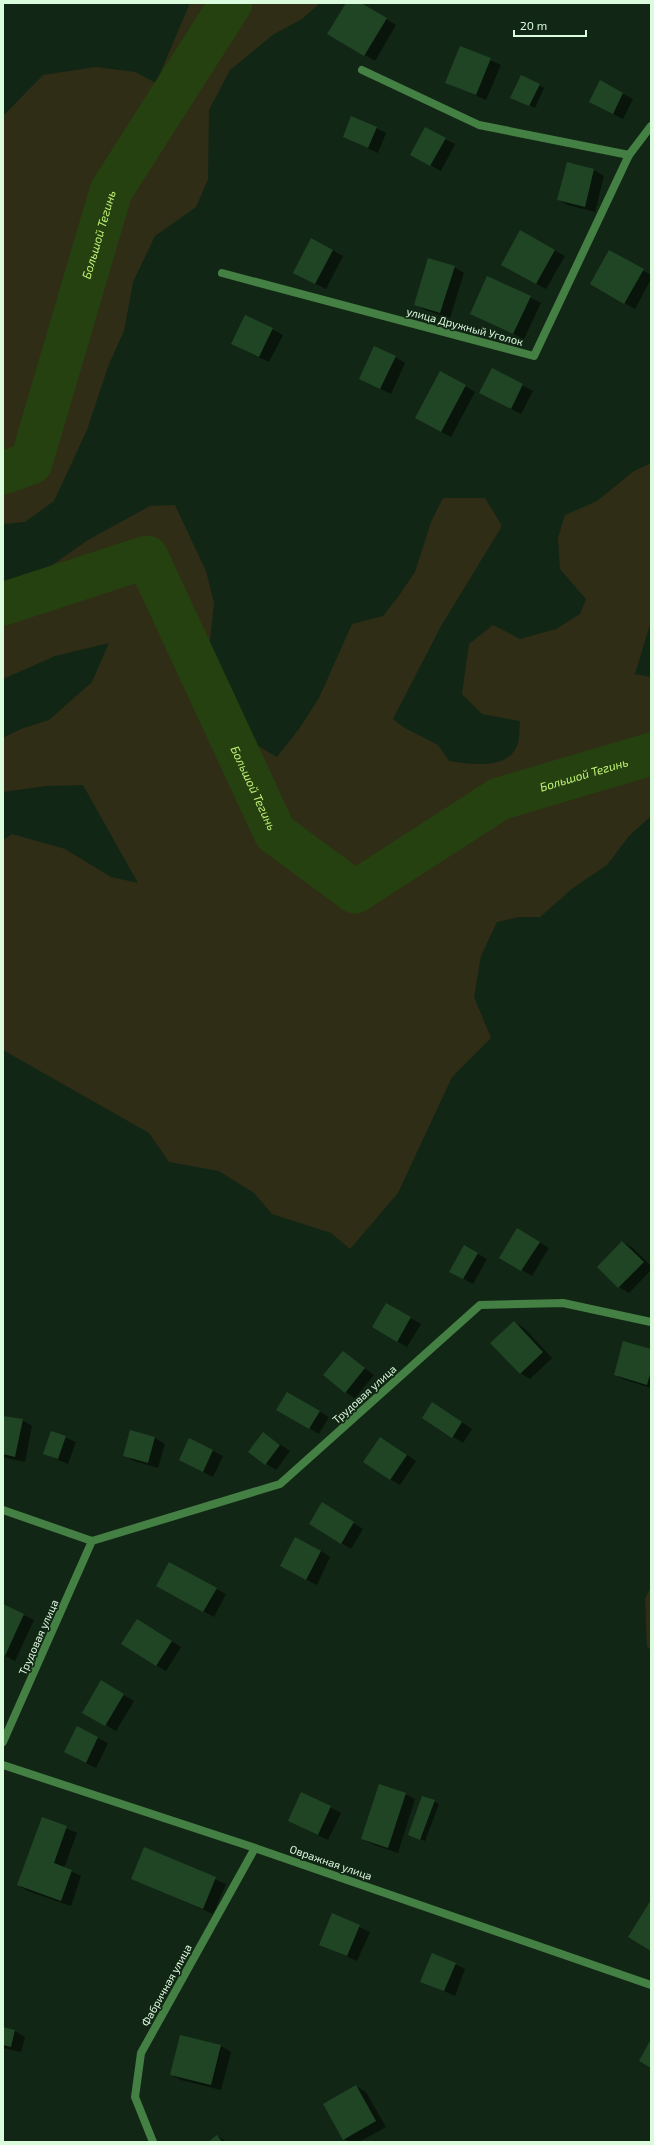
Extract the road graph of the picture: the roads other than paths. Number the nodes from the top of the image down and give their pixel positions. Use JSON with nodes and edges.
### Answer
{"nodes":[{"id":1,"x":362,"y":70,"type":"dead end"},
{"id":2,"x":651,"y":126,"type":"edge"},
{"id":3,"x":629,"y":155,"type":"junction"},
{"id":4,"x":222,"y":273,"type":"dead end"},
{"id":5,"x":651,"y":1322,"type":"edge"},
{"id":6,"x":3,"y":1510,"type":"edge"},
{"id":7,"x":92,"y":1541,"type":"junction"},
{"id":8,"x":3,"y":1742,"type":"edge"},
{"id":9,"x":3,"y":1765,"type":"edge"},
{"id":10,"x":255,"y":1848,"type":"junction"},
{"id":11,"x":651,"y":1985,"type":"edge"},
{"id":12,"x":153,"y":2142,"type":"edge"}],
"edges":[{"from":1,"to":3,"type":"street"},
{"from":2,"to":3,"type":"street","name":"улица Дружный Уголок"},
{"from":3,"to":4,"type":"street","name":"улица Дружный Уголок"},
{"from":5,"to":7,"type":"street","name":"Трудовая улица"},
{"from":6,"to":7,"type":"street"},
{"from":7,"to":8,"type":"street","name":"Трудовая улица"},
{"from":9,"to":10,"type":"street","name":"Овражная улица"},
{"from":10,"to":11,"type":"street","name":"Овражная улица"},
{"from":10,"to":12,"type":"street","name":"Фабричная улица"}]}
